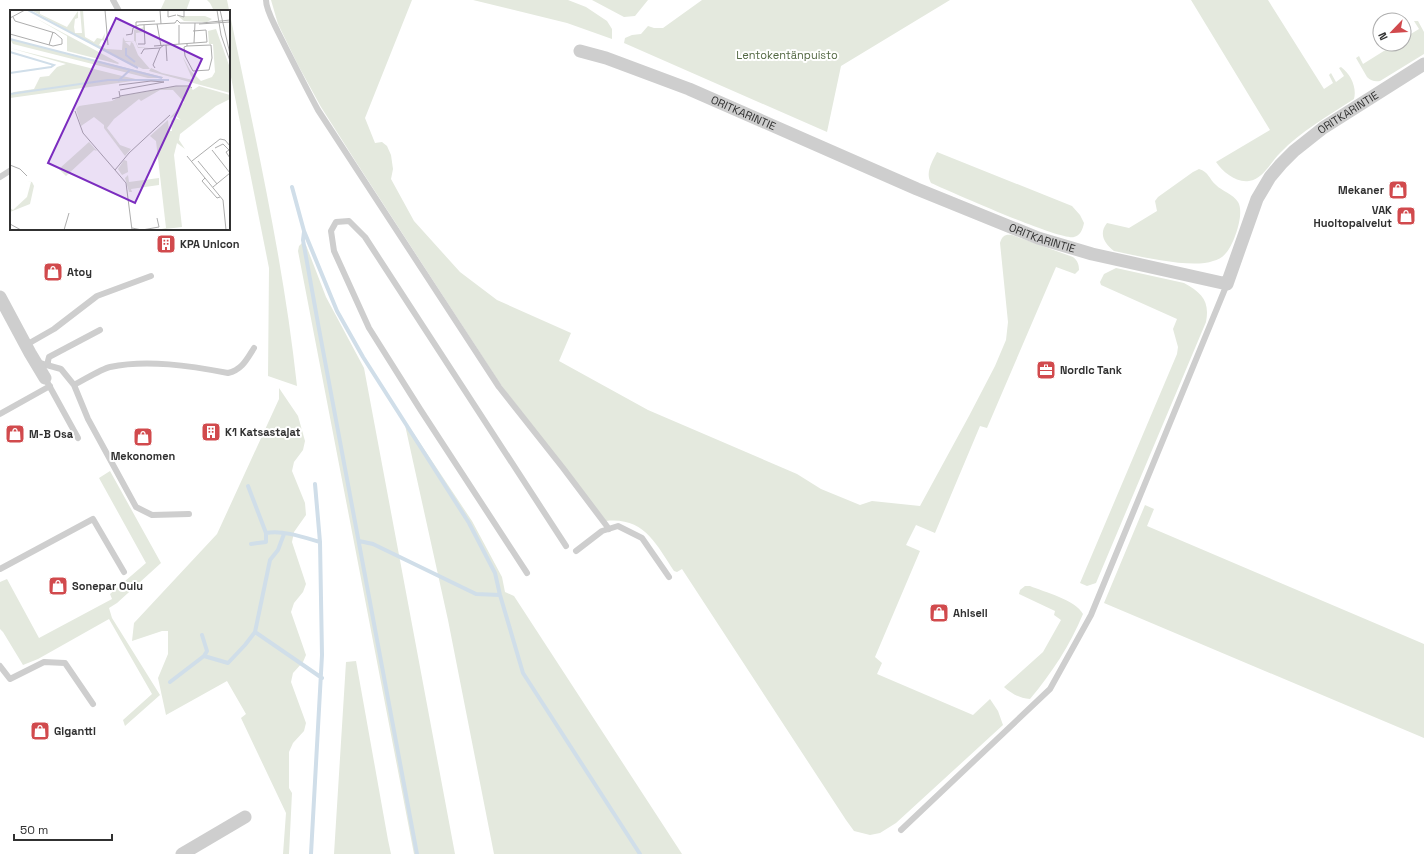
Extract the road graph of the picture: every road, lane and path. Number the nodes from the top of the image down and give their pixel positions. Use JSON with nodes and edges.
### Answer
{"nodes":[{"id":1,"x":113,"y":0,"type":"edge"},
{"id":2,"x":266,"y":0,"type":"edge"},
{"id":3,"x":118,"y":10,"type":"edge"},
{"id":4,"x":580,"y":52,"type":"dead end"},
{"id":5,"x":1424,"y":64,"type":"edge"},
{"id":6,"x":10,"y":171,"type":"edge"},
{"id":7,"x":0,"y":177,"type":"edge"},
{"id":8,"x":151,"y":276,"type":"dead end"},
{"id":9,"x":1227,"y":284,"type":"junction"},
{"id":10,"x":0,"y":297,"type":"edge"},
{"id":11,"x":100,"y":330,"type":"dead end"},
{"id":12,"x":26,"y":345,"type":"junction"},
{"id":13,"x":254,"y":348,"type":"dead end"},
{"id":14,"x":36,"y":362,"type":"junction"},
{"id":15,"x":48,"y":365,"type":"junction"},
{"id":16,"x":48,"y":382,"type":"junction"},
{"id":17,"x":74,"y":385,"type":"junction"},
{"id":18,"x":0,"y":414,"type":"edge"},
{"id":19,"x":78,"y":438,"type":"dead end"},
{"id":20,"x":189,"y":514,"type":"dead end"},
{"id":21,"x":608,"y":529,"type":"junction"},
{"id":22,"x":566,"y":546,"type":"dead end"},
{"id":23,"x":576,"y":551,"type":"dead end"},
{"id":24,"x":0,"y":569,"type":"edge"},
{"id":25,"x":124,"y":572,"type":"dead end"},
{"id":26,"x":527,"y":573,"type":"dead end"},
{"id":27,"x":669,"y":577,"type":"dead end"},
{"id":28,"x":0,"y":666,"type":"edge"},
{"id":29,"x":93,"y":704,"type":"dead end"},
{"id":30,"x":246,"y":817,"type":"dead end"},
{"id":31,"x":901,"y":830,"type":"dead end"},
{"id":32,"x":182,"y":854,"type":"edge"}],
"edges":[{"from":1,"to":3,"type":"lane"},
{"from":2,"to":21,"type":"lane"},
{"from":4,"to":9,"type":"street","name":"ORITKARINTIE"},
{"from":5,"to":9,"type":"street","name":"ORITKARINTIE"},
{"from":6,"to":7,"type":"lane"},
{"from":8,"to":12,"type":"lane"},
{"from":9,"to":31,"type":"lane"},
{"from":10,"to":12,"type":"street"},
{"from":11,"to":15,"type":"lane"},
{"from":12,"to":14,"type":"street"},
{"from":13,"to":17,"type":"lane"},
{"from":14,"to":15,"type":"lane"},
{"from":14,"to":16,"type":"street"},
{"from":15,"to":17,"type":"lane"},
{"from":16,"to":18,"type":"lane"},
{"from":16,"to":19,"type":"lane"},
{"from":17,"to":20,"type":"lane"},
{"from":21,"to":23,"type":"lane"},
{"from":21,"to":27,"type":"lane"},
{"from":22,"to":26,"type":"lane"},
{"from":24,"to":25,"type":"lane"},
{"from":28,"to":29,"type":"lane"},
{"from":30,"to":32,"type":"street"}]}
